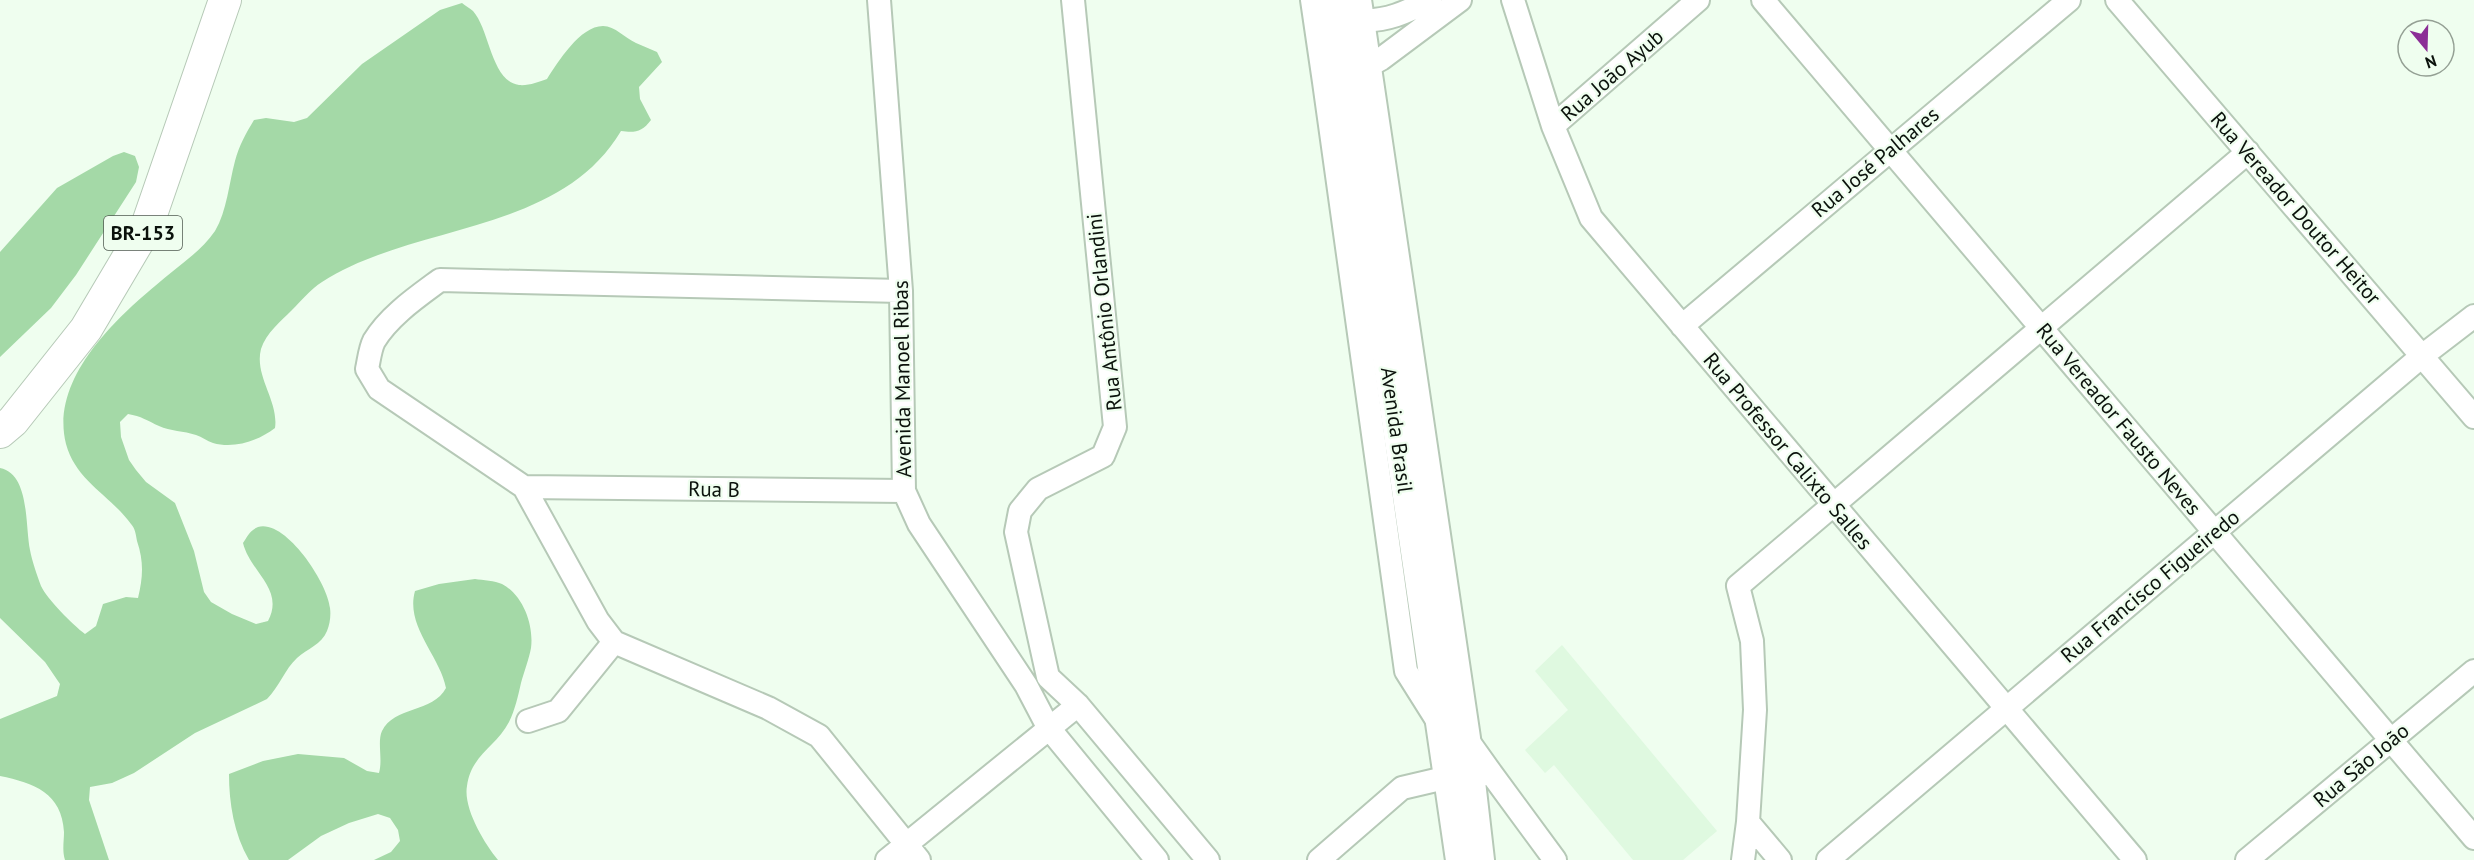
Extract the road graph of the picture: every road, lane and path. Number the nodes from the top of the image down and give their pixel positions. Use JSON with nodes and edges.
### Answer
{"nodes":[{"id":1,"x":225,"y":0,"type":"edge"},
{"id":2,"x":879,"y":0,"type":"edge"},
{"id":3,"x":1073,"y":0,"type":"edge"},
{"id":4,"x":1312,"y":0,"type":"edge"},
{"id":5,"x":1330,"y":0,"type":"edge"},
{"id":6,"x":1430,"y":0,"type":"edge"},
{"id":7,"x":1461,"y":0,"type":"edge"},
{"id":8,"x":1514,"y":0,"type":"edge"},
{"id":9,"x":1698,"y":0,"type":"edge"},
{"id":10,"x":1763,"y":0,"type":"edge"},
{"id":11,"x":2069,"y":0,"type":"edge"},
{"id":12,"x":2117,"y":0,"type":"edge"},
{"id":13,"x":1358,"y":10,"type":"edge"},
{"id":14,"x":1344,"y":74,"type":"junction"},
{"id":15,"x":1364,"y":119,"type":"junction"},
{"id":16,"x":1553,"y":126,"type":"junction"},
{"id":17,"x":1889,"y":149,"type":"junction"},
{"id":18,"x":2248,"y":152,"type":"junction"},
{"id":19,"x":901,"y":291,"type":"junction"},
{"id":20,"x":2474,"y":316,"type":"edge"},
{"id":21,"x":1683,"y":326,"type":"junction"},
{"id":22,"x":2041,"y":328,"type":"junction"},
{"id":23,"x":2422,"y":356,"type":"junction"},
{"id":24,"x":2474,"y":417,"type":"edge"},
{"id":25,"x":0,"y":432,"type":"edge"},
{"id":26,"x":524,"y":487,"type":"junction"},
{"id":27,"x":904,"y":491,"type":"junction"},
{"id":28,"x":1834,"y":504,"type":"junction"},
{"id":29,"x":2215,"y":531,"type":"junction"},
{"id":30,"x":614,"y":642,"type":"junction"},
{"id":31,"x":2474,"y":671,"type":"edge"},
{"id":32,"x":1048,"y":677,"type":"junction"},
{"id":33,"x":1026,"y":685,"type":"junction"},
{"id":34,"x":1077,"y":705,"type":"junction"},
{"id":35,"x":2006,"y":707,"type":"junction"},
{"id":36,"x":528,"y":721,"type":"dead end"},
{"id":37,"x":1440,"y":725,"type":"junction"},
{"id":38,"x":1048,"y":728,"type":"junction"},
{"id":39,"x":1466,"y":738,"type":"junction"},
{"id":40,"x":2391,"y":740,"type":"junction"},
{"id":41,"x":1470,"y":776,"type":"junction"},
{"id":42,"x":1748,"y":822,"type":"junction"},
{"id":43,"x":2474,"y":838,"type":"edge"},
{"id":44,"x":913,"y":852,"type":"edge"},
{"id":45,"x":887,"y":860,"type":"edge"},
{"id":46,"x":1156,"y":860,"type":"edge"},
{"id":47,"x":1208,"y":860,"type":"edge"},
{"id":48,"x":1319,"y":860,"type":"edge"},
{"id":49,"x":1460,"y":860,"type":"edge"},
{"id":50,"x":1480,"y":860,"type":"edge"},
{"id":51,"x":1555,"y":860,"type":"edge"},
{"id":52,"x":1743,"y":860,"type":"edge"},
{"id":53,"x":1780,"y":860,"type":"edge"},
{"id":54,"x":1828,"y":860,"type":"edge"},
{"id":55,"x":2135,"y":860,"type":"edge"},
{"id":56,"x":2247,"y":860,"type":"edge"}],
"edges":[{"from":1,"to":25,"type":"highway","number":"BR-153"},
{"from":2,"to":19,"type":"street","name":"Avenida Manoel Ribas"},
{"from":3,"to":32,"type":"street","name":"Rua Antônio Orlandini"},
{"from":4,"to":14,"type":"street"},
{"from":5,"to":14,"type":"main road","name":"Avenida Brasil"},
{"from":6,"to":13,"type":"street"},
{"from":7,"to":14,"type":"street"},
{"from":8,"to":16,"type":"street","name":"Rua Professor Calixto Salles"},
{"from":9,"to":16,"type":"street","name":"Rua João Ayub"},
{"from":10,"to":17,"type":"street","name":"Rua Vereador Fausto Neves"},
{"from":11,"to":17,"type":"street","name":"Rua José Palhares"},
{"from":12,"to":18,"type":"street","name":"Rua Vereador Doutor Heitor"},
{"from":13,"to":14,"type":"main road","name":"Avenida Brasil"},
{"from":14,"to":15,"type":"main road","name":"Avenida Brasil"},
{"from":14,"to":37,"type":"street"},
{"from":15,"to":37,"type":"main road","name":"Avenida Brasil"},
{"from":15,"to":39,"type":"main road","name":"Avenida Brasil"},
{"from":16,"to":21,"type":"street","name":"Rua Professor Calixto Salles"},
{"from":17,"to":21,"type":"street","name":"Rua José Palhares"},
{"from":17,"to":22,"type":"street","name":"Rua Vereador Fausto Neves"},
{"from":18,"to":22,"type":"street"},
{"from":18,"to":23,"type":"street","name":"Rua Vereador Doutor Heitor"},
{"from":19,"to":26,"type":"street"},
{"from":19,"to":27,"type":"street","name":"Avenida Manoel Ribas"},
{"from":20,"to":23,"type":"street","name":"Rua Francisco Figueiredo"},
{"from":21,"to":28,"type":"street","name":"Rua Professor Calixto Salles"},
{"from":22,"to":28,"type":"street"},
{"from":22,"to":29,"type":"street","name":"Rua Vereador Fausto Neves"},
{"from":23,"to":24,"type":"street","name":"Rua Vereador Doutor Heitor"},
{"from":23,"to":29,"type":"street","name":"Rua Francisco Figueiredo"},
{"from":26,"to":27,"type":"street","name":"Rua B"},
{"from":26,"to":30,"type":"street"},
{"from":27,"to":33,"type":"street","name":"Avenida Manoel Ribas"},
{"from":28,"to":35,"type":"street","name":"Rua Professor Calixto Salles"},
{"from":28,"to":42,"type":"street"},
{"from":29,"to":35,"type":"street","name":"Rua Francisco Figueiredo"},
{"from":29,"to":40,"type":"street","name":"Rua Vereador Fausto Neves"},
{"from":30,"to":36,"type":"street"},
{"from":30,"to":44,"type":"street"},
{"from":31,"to":40,"type":"street","name":"Rua São João"},
{"from":32,"to":33,"type":"street"},
{"from":32,"to":34,"type":"street"},
{"from":33,"to":38,"type":"street","name":"Avenida Manoel Ribas"},
{"from":34,"to":38,"type":"street"},
{"from":34,"to":47,"type":"street"},
{"from":35,"to":54,"type":"street","name":"Rua Francisco Figueiredo"},
{"from":35,"to":55,"type":"street","name":"Rua Professor Calixto Salles"},
{"from":37,"to":39,"type":"street"},
{"from":37,"to":41,"type":"main road","name":"Avenida Brasil"},
{"from":38,"to":44,"type":"street"},
{"from":38,"to":46,"type":"street","name":"Avenida Manoel Ribas"},
{"from":39,"to":41,"type":"main road","name":"Avenida Brasil"},
{"from":40,"to":43,"type":"street","name":"Rua Vereador Fausto Neves"},
{"from":40,"to":56,"type":"street","name":"Rua São João"},
{"from":41,"to":48,"type":"street"},
{"from":41,"to":49,"type":"main road","name":"Avenida Brasil"},
{"from":41,"to":50,"type":"main road","name":"Avenida Brasil"},
{"from":41,"to":51,"type":"street"},
{"from":42,"to":52,"type":"street"},
{"from":42,"to":53,"type":"street"},
{"from":44,"to":45,"type":"street"}]}
